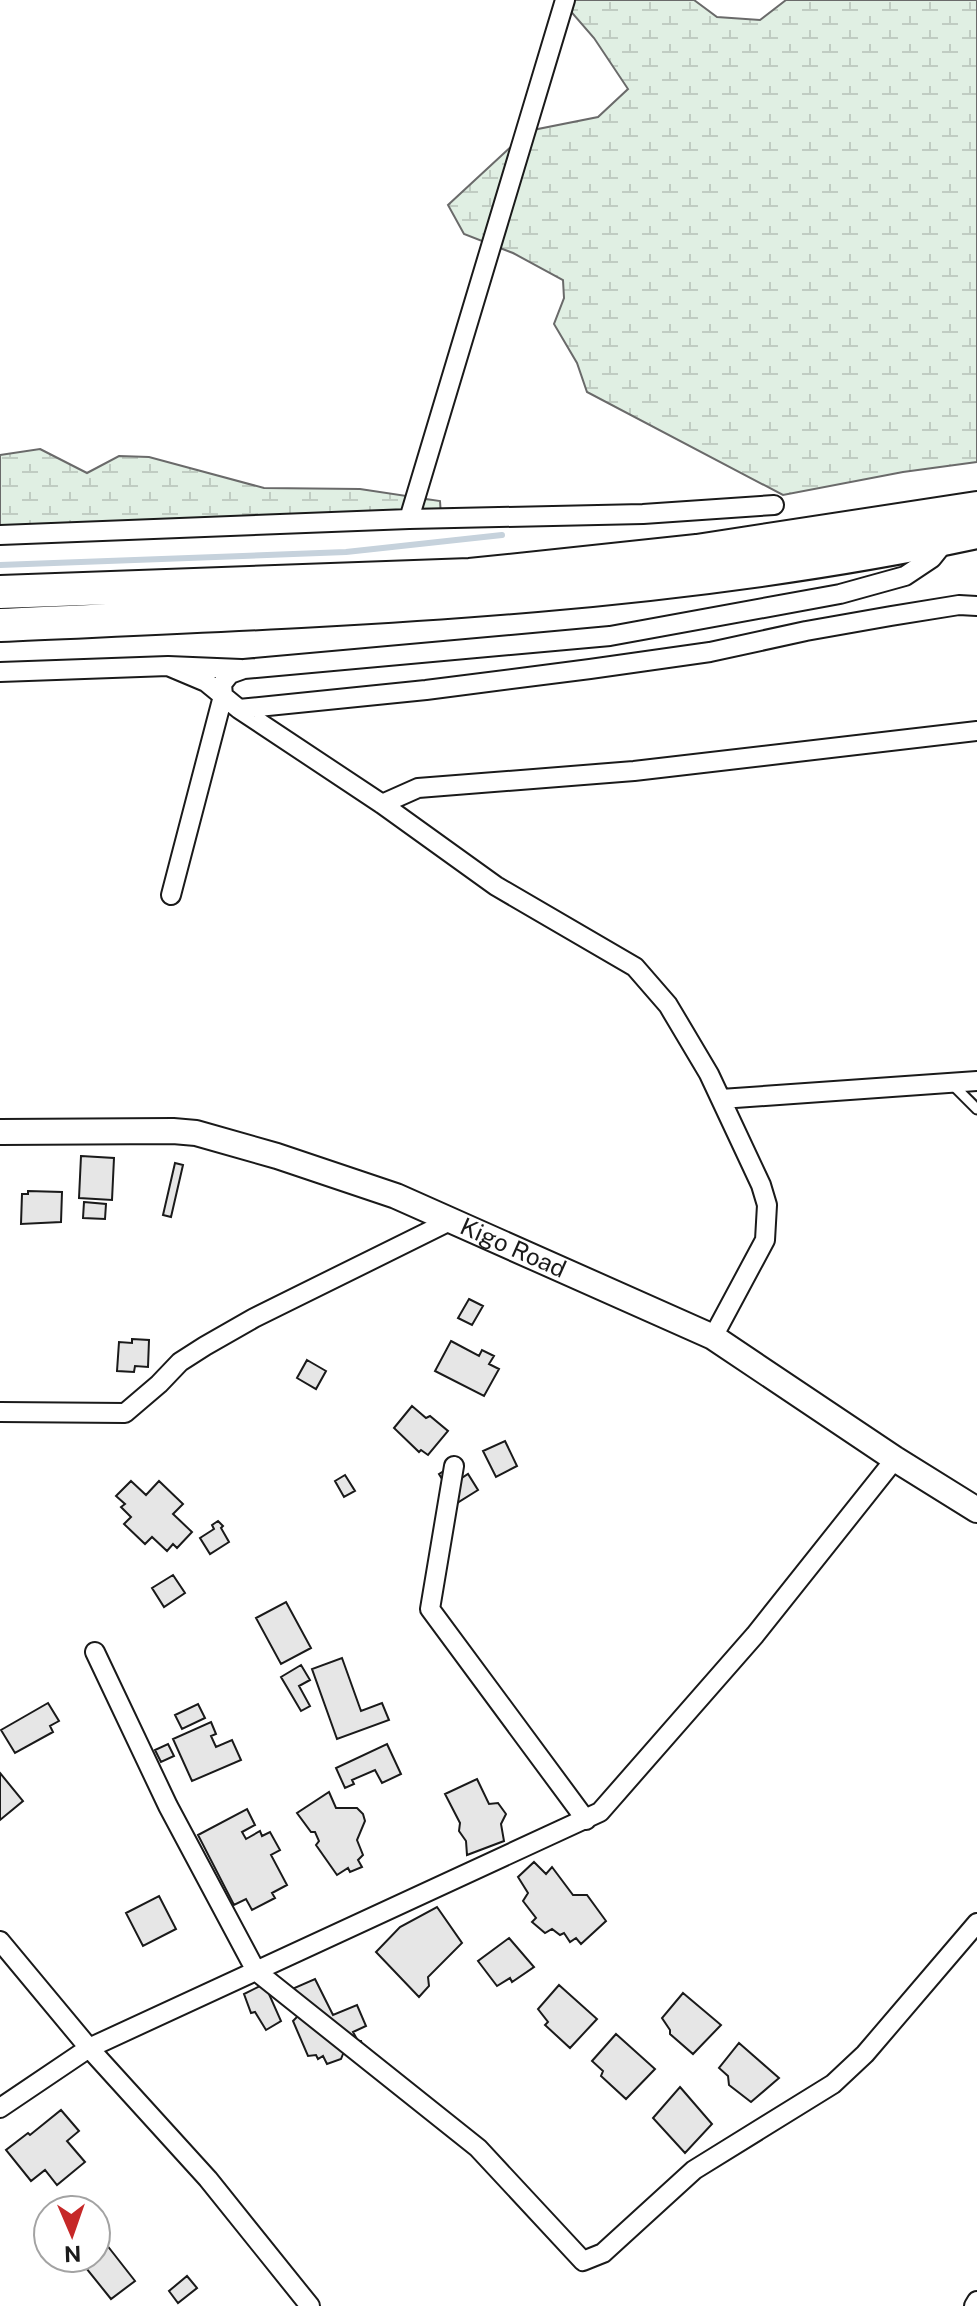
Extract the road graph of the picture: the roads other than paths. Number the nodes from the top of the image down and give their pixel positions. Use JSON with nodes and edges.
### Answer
{"nodes":[{"id":1,"x":565,"y":0,"type":"edge"},
{"id":2,"x":774,"y":505,"type":"dead end"},
{"id":3,"x":977,"y":508,"type":"edge"},
{"id":4,"x":409,"y":519,"type":"junction"},
{"id":5,"x":0,"y":535,"type":"edge"},
{"id":6,"x":963,"y":535,"type":"edge"},
{"id":7,"x":0,"y":592,"type":"edge"},
{"id":8,"x":977,"y":606,"type":"edge"},
{"id":9,"x":0,"y":625,"type":"edge"},
{"id":10,"x":168,"y":666,"type":"junction"},
{"id":11,"x":244,"y":669,"type":"junction"},
{"id":12,"x":0,"y":672,"type":"edge"},
{"id":13,"x":223,"y":696,"type":"junction"},
{"id":14,"x":239,"y":709,"type":"junction"},
{"id":15,"x":977,"y":731,"type":"edge"},
{"id":16,"x":382,"y":804,"type":"junction"},
{"id":17,"x":171,"y":895,"type":"dead end"},
{"id":18,"x":977,"y":1081,"type":"edge"},
{"id":19,"x":950,"y":1083,"type":"junction"},
{"id":20,"x":721,"y":1099,"type":"junction"},
{"id":21,"x":977,"y":1109,"type":"edge"},
{"id":22,"x":0,"y":1132,"type":"edge"},
{"id":23,"x":452,"y":1220,"type":"junction"},
{"id":24,"x":713,"y":1337,"type":"junction"},
{"id":25,"x":0,"y":1412,"type":"edge"},
{"id":26,"x":895,"y":1459,"type":"junction"},
{"id":27,"x":454,"y":1466,"type":"dead end"},
{"id":28,"x":977,"y":1510,"type":"edge"},
{"id":29,"x":95,"y":1652,"type":"dead end"},
{"id":30,"x":586,"y":1820,"type":"junction"},
{"id":31,"x":977,"y":1923,"type":"edge"},
{"id":32,"x":0,"y":1941,"type":"edge"},
{"id":33,"x":256,"y":1971,"type":"junction"},
{"id":34,"x":89,"y":2048,"type":"junction"},
{"id":35,"x":0,"y":2108,"type":"edge"},
{"id":36,"x":310,"y":2306,"type":"edge"}],
"edges":[{"from":1,"to":4,"type":"street"},
{"from":2,"to":4,"type":"street"},
{"from":3,"to":7,"type":"highway"},
{"from":4,"to":5,"type":"street"},
{"from":6,"to":9,"type":"highway"},
{"from":6,"to":11,"type":"street"},
{"from":8,"to":14,"type":"street"},
{"from":10,"to":11,"type":"street"},
{"from":10,"to":12,"type":"street"},
{"from":10,"to":13,"type":"street"},
{"from":11,"to":13,"type":"street"},
{"from":13,"to":14,"type":"street"},
{"from":13,"to":17,"type":"street"},
{"from":14,"to":16,"type":"street"},
{"from":15,"to":16,"type":"street"},
{"from":16,"to":20,"type":"street"},
{"from":18,"to":19,"type":"street"},
{"from":19,"to":20,"type":"street"},
{"from":19,"to":21,"type":"lane"},
{"from":20,"to":24,"type":"street"},
{"from":22,"to":23,"type":"street","name":"Kigo Road"},
{"from":23,"to":24,"type":"street","name":"Kigo Road"},
{"from":23,"to":25,"type":"street"},
{"from":24,"to":26,"type":"street","name":"Kigo Road"},
{"from":26,"to":28,"type":"street","name":"Kigo Road"},
{"from":26,"to":30,"type":"street"},
{"from":27,"to":30,"type":"street"},
{"from":29,"to":33,"type":"street"},
{"from":30,"to":33,"type":"street"},
{"from":31,"to":33,"type":"street"},
{"from":32,"to":34,"type":"street"},
{"from":33,"to":34,"type":"street"},
{"from":34,"to":35,"type":"street"},
{"from":34,"to":36,"type":"street"}]}
